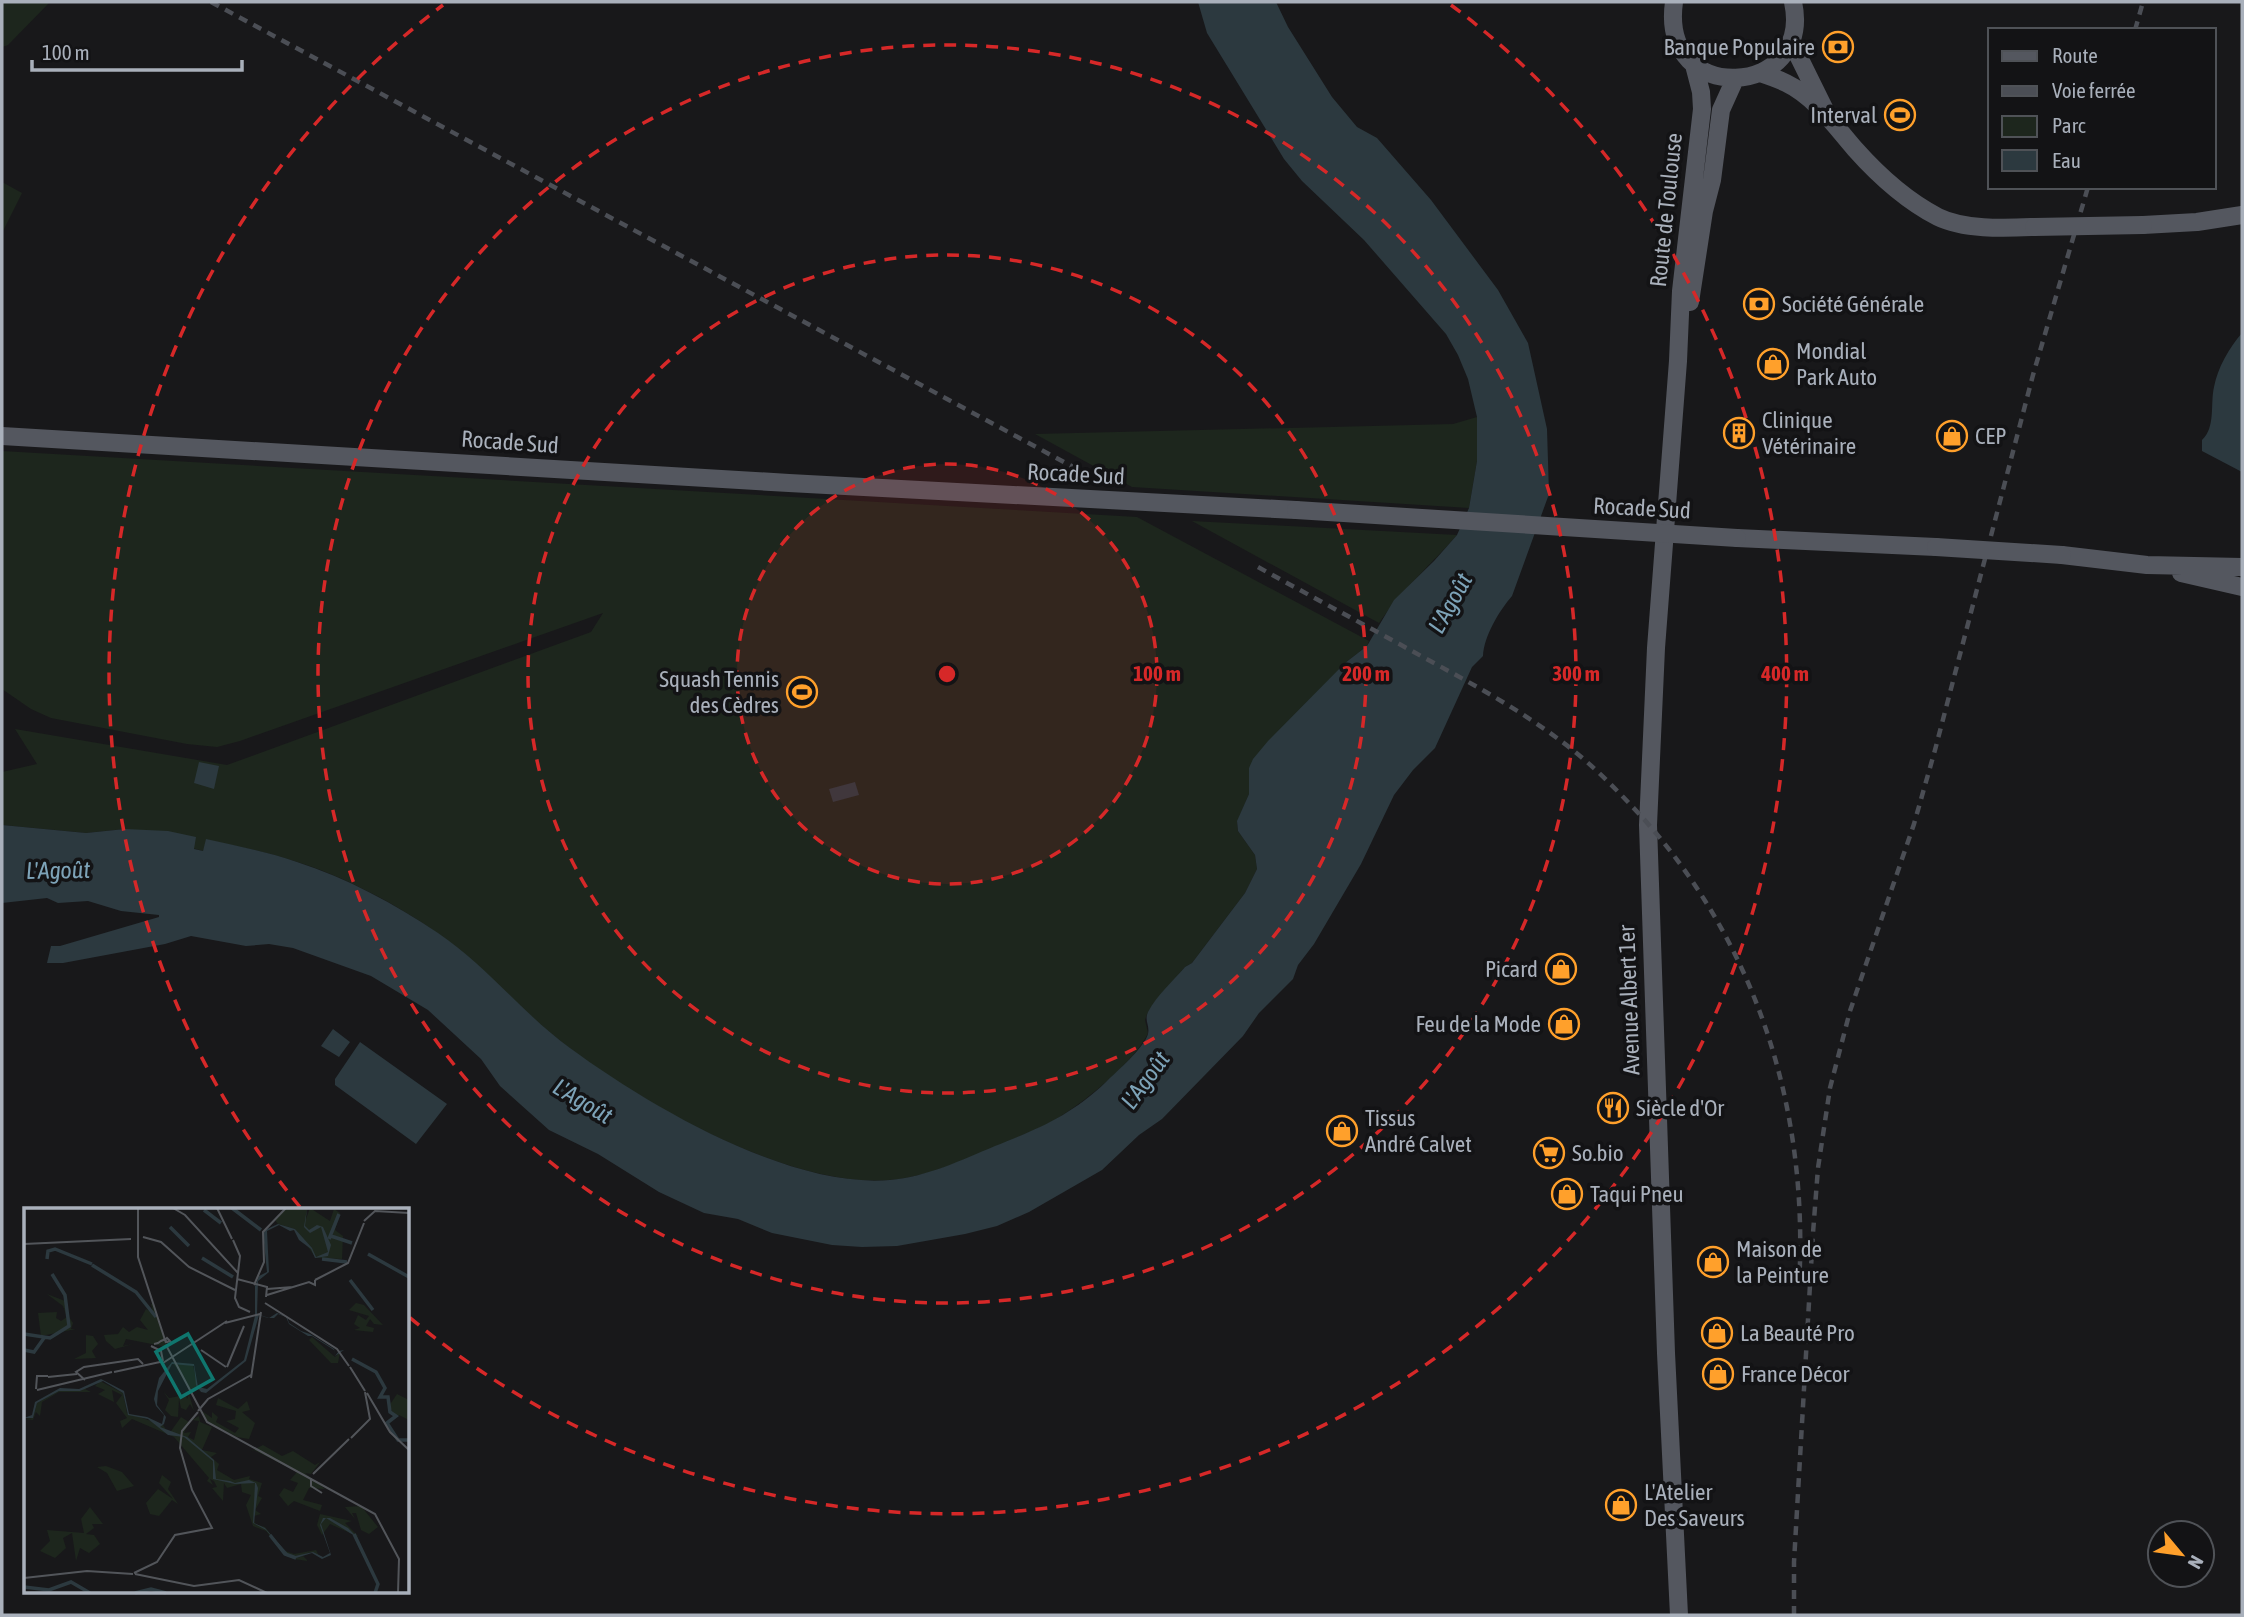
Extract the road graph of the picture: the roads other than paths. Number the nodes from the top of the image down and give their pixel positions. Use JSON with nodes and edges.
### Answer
{"nodes":[{"id":1,"x":1674,"y":2,"type":"edge"},
{"id":2,"x":1793,"y":2,"type":"edge"},
{"id":3,"x":1791,"y":41,"type":"junction"},
{"id":4,"x":1694,"y":65,"type":"junction"},
{"id":5,"x":1760,"y":73,"type":"junction"},
{"id":6,"x":1735,"y":79,"type":"junction"},
{"id":7,"x":1829,"y":117,"type":"junction"},
{"id":8,"x":2242,"y":215,"type":"edge"},
{"id":9,"x":1678,"y":361,"type":"junction"},
{"id":10,"x":2,"y":436,"type":"edge"},
{"id":11,"x":1664,"y":551,"type":"joint"},
{"id":12,"x":2147,"y":565,"type":"junction"},
{"id":13,"x":2242,"y":567,"type":"edge"},
{"id":14,"x":2242,"y":587,"type":"edge"},
{"id":15,"x":1679,"y":1615,"type":"edge"}],
"edges":[{"from":1,"to":4,"type":"main road","name":"Route de Toulouse"},
{"from":2,"to":3,"type":"main road"},
{"from":3,"to":5,"type":"main road"},
{"from":3,"to":7,"type":"main road"},
{"from":4,"to":6,"type":"main road"},
{"from":4,"to":9,"type":"main road","name":"Route de Toulouse"},
{"from":5,"to":6,"type":"main road"},
{"from":5,"to":7,"type":"main road"},
{"from":6,"to":9,"type":"main road","name":"Route de Toulouse"},
{"from":7,"to":8,"type":"main road","bridge":true},
{"from":9,"to":11,"type":"main road","name":"Route de Toulouse"},
{"from":10,"to":12,"type":"main road","name":"Rocade Sud","bridge":true},
{"from":11,"to":15,"type":"main road","name":"Avenue Albert 1er"},
{"from":12,"to":13,"type":"main road","name":"Rocade Sud"},
{"from":12,"to":14,"type":"main road","name":"Rocade Sud"}]}
